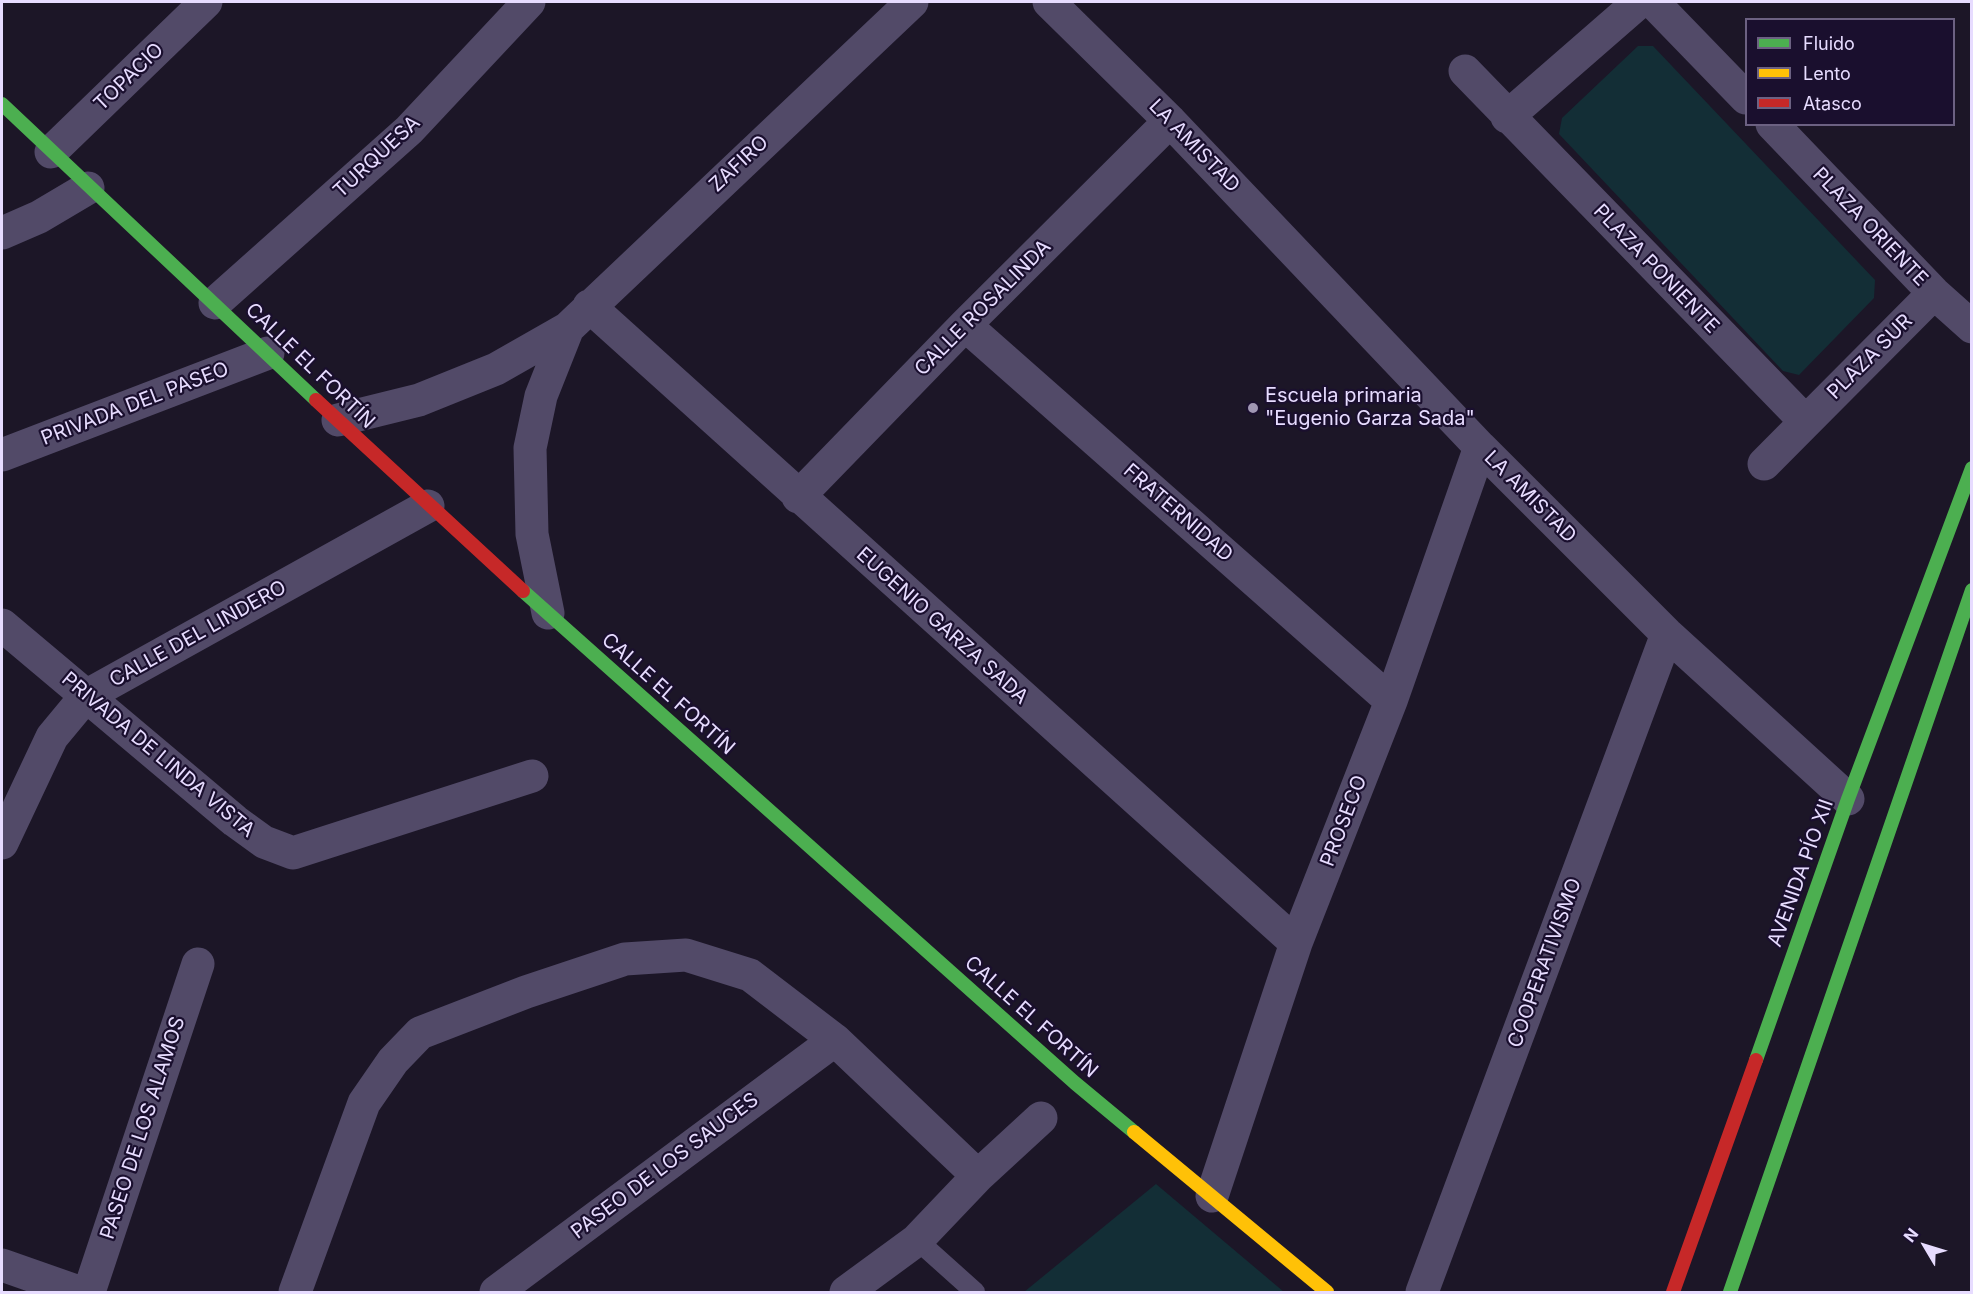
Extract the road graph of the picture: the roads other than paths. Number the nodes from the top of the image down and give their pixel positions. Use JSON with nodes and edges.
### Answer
{"nodes":[{"id":1,"x":206,"y":2,"type":"edge"},
{"id":2,"x":529,"y":2,"type":"edge"},
{"id":3,"x":1049,"y":2,"type":"edge"},
{"id":4,"x":1639,"y":2,"type":"edge"},
{"id":5,"x":1653,"y":2,"type":"edge"},
{"id":6,"x":898,"y":8,"type":"edge"},
{"id":7,"x":1465,"y":71,"type":"dead end"},
{"id":8,"x":1745,"y":97,"type":"edge"},
{"id":9,"x":2,"y":104,"type":"edge"},
{"id":10,"x":1507,"y":117,"type":"junction"},
{"id":11,"x":1170,"y":120,"type":"junction"},
{"id":12,"x":1774,"y":126,"type":"edge"},
{"id":13,"x":51,"y":152,"type":"junction"},
{"id":14,"x":88,"y":188,"type":"junction"},
{"id":15,"x":2,"y":234,"type":"edge"},
{"id":16,"x":1934,"y":293,"type":"junction"},
{"id":17,"x":215,"y":303,"type":"junction"},
{"id":18,"x":578,"y":317,"type":"junction"},
{"id":19,"x":964,"y":326,"type":"junction"},
{"id":20,"x":1971,"y":327,"type":"edge"},
{"id":21,"x":268,"y":353,"type":"junction"},
{"id":22,"x":338,"y":420,"type":"junction"},
{"id":23,"x":1805,"y":421,"type":"junction"},
{"id":24,"x":1480,"y":447,"type":"junction"},
{"id":25,"x":2,"y":455,"type":"edge"},
{"id":26,"x":1764,"y":464,"type":"dead end"},
{"id":27,"x":1971,"y":468,"type":"edge"},
{"id":28,"x":798,"y":497,"type":"junction"},
{"id":29,"x":428,"y":506,"type":"junction"},
{"id":30,"x":1971,"y":590,"type":"edge"},
{"id":31,"x":548,"y":613,"type":"junction"},
{"id":32,"x":2,"y":625,"type":"edge"},
{"id":33,"x":1667,"y":634,"type":"junction"},
{"id":34,"x":86,"y":696,"type":"junction"},
{"id":35,"x":1391,"y":701,"type":"junction"},
{"id":36,"x":532,"y":776,"type":"dead end"},
{"id":37,"x":1848,"y":799,"type":"junction"},
{"id":38,"x":2,"y":843,"type":"edge"},
{"id":39,"x":1296,"y":944,"type":"junction"},
{"id":40,"x":198,"y":964,"type":"dead end"},
{"id":41,"x":835,"y":1040,"type":"junction"},
{"id":42,"x":1041,"y":1118,"type":"dead end"},
{"id":43,"x":978,"y":1176,"type":"junction"},
{"id":44,"x":1212,"y":1196,"type":"junction"},
{"id":45,"x":917,"y":1240,"type":"junction"},
{"id":46,"x":2,"y":1265,"type":"edge"},
{"id":47,"x":79,"y":1293,"type":"edge"},
{"id":48,"x":89,"y":1293,"type":"edge"},
{"id":49,"x":296,"y":1293,"type":"edge"},
{"id":50,"x":496,"y":1293,"type":"edge"},
{"id":51,"x":846,"y":1293,"type":"edge"},
{"id":52,"x":975,"y":1293,"type":"edge"},
{"id":53,"x":1327,"y":1293,"type":"edge"},
{"id":54,"x":1422,"y":1293,"type":"edge"},
{"id":55,"x":1673,"y":1293,"type":"edge"},
{"id":56,"x":1730,"y":1293,"type":"edge"}],
"edges":[{"from":1,"to":13,"type":"street","name":"TOPACIO"},
{"from":2,"to":17,"type":"street","name":"TURQUESA"},
{"from":3,"to":11,"type":"street","name":"LA AMISTAD"},
{"from":4,"to":10,"type":"street"},
{"from":5,"to":8,"type":"street"},
{"from":6,"to":18,"type":"street","name":"ZAFIRO"},
{"from":7,"to":10,"type":"street","name":"PLAZA PONIENTE"},
{"from":9,"to":13,"type":"street","name":"CALLE EL FORTÍN"},
{"from":10,"to":23,"type":"street","name":"PLAZA PONIENTE"},
{"from":11,"to":19,"type":"street","name":"CALLE ROSALINDA"},
{"from":11,"to":24,"type":"street","name":"LA AMISTAD"},
{"from":12,"to":16,"type":"street","name":"PLAZA ORIENTE"},
{"from":13,"to":14,"type":"street","name":"CALLE EL FORTÍN"},
{"from":14,"to":15,"type":"street"},
{"from":14,"to":17,"type":"street","name":"CALLE EL FORTÍN"},
{"from":16,"to":20,"type":"street","name":"PLAZA ORIENTE"},
{"from":16,"to":23,"type":"street","name":"PLAZA SUR"},
{"from":17,"to":21,"type":"street","name":"CALLE EL FORTÍN"},
{"from":18,"to":22,"type":"street","name":"ZAFIRO"},
{"from":18,"to":28,"type":"street","name":"EUGENIO GARZA SADA"},
{"from":18,"to":31,"type":"street","name":"ZAFIRO"},
{"from":19,"to":28,"type":"street","name":"CALLE ROSALINDA"},
{"from":19,"to":35,"type":"street","name":"FRATERNIDAD"},
{"from":21,"to":22,"type":"street","name":"CALLE EL FORTÍN"},
{"from":21,"to":25,"type":"street","name":"PRIVADA DEL PASEO"},
{"from":22,"to":29,"type":"street","name":"CALLE EL FORTÍN"},
{"from":23,"to":26,"type":"street","name":"PLAZA SUR"},
{"from":24,"to":33,"type":"street","name":"LA AMISTAD"},
{"from":24,"to":35,"type":"street","name":"PROSECO"},
{"from":27,"to":37,"type":"street","name":"AVENIDA PÍO XII"},
{"from":28,"to":39,"type":"street","name":"EUGENIO GARZA SADA"},
{"from":29,"to":31,"type":"street","name":"CALLE EL FORTÍN"},
{"from":29,"to":34,"type":"street","name":"CALLE DEL LINDERO"},
{"from":30,"to":56,"type":"street"},
{"from":31,"to":44,"type":"street","name":"CALLE EL FORTÍN"},
{"from":32,"to":34,"type":"street","name":"PRIVADA DE LINDA VISTA"},
{"from":33,"to":37,"type":"street","name":"LA AMISTAD"},
{"from":33,"to":54,"type":"street","name":"COOPERATIVISMO"},
{"from":34,"to":36,"type":"street","name":"PRIVADA DE LINDA VISTA"},
{"from":34,"to":38,"type":"street","name":"CALLE DEL LINDERO"},
{"from":35,"to":39,"type":"street","name":"PROSECO"},
{"from":37,"to":55,"type":"street","name":"AVENIDA PÍO XII"},
{"from":39,"to":44,"type":"street","name":"PROSECO"},
{"from":40,"to":48,"type":"street","name":"PASEO DE LOS ALAMOS"},
{"from":41,"to":43,"type":"street"},
{"from":41,"to":49,"type":"street"},
{"from":41,"to":50,"type":"street","name":"PASEO DE LOS SAUCES"},
{"from":42,"to":43,"type":"street"},
{"from":43,"to":45,"type":"street"},
{"from":44,"to":53,"type":"street","name":"CALLE EL FORTÍN"},
{"from":45,"to":51,"type":"street"},
{"from":45,"to":52,"type":"lane"},
{"from":46,"to":47,"type":"street"}]}
